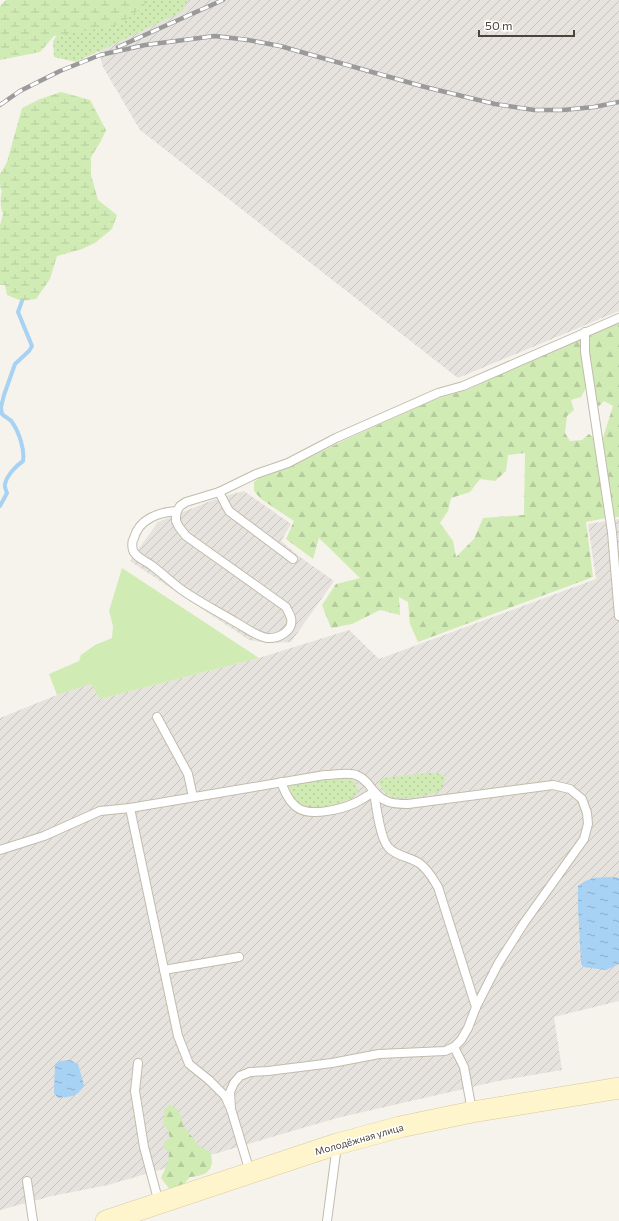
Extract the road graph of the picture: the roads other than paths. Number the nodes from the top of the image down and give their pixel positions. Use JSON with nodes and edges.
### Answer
{"nodes":[{"id":1,"x":619,"y":318,"type":"edge"},
{"id":2,"x":585,"y":332,"type":"junction"},
{"id":3,"x":219,"y":492,"type":"junction"},
{"id":4,"x":177,"y":511,"type":"junction"},
{"id":5,"x":293,"y":560,"type":"dead end"},
{"id":6,"x":619,"y":616,"type":"edge"},
{"id":7,"x":157,"y":717,"type":"dead end"},
{"id":8,"x":281,"y":782,"type":"junction"},
{"id":9,"x":374,"y":792,"type":"junction"},
{"id":10,"x":193,"y":797,"type":"junction"},
{"id":11,"x":130,"y":808,"type":"junction"},
{"id":12,"x":0,"y":850,"type":"edge"},
{"id":13,"x":240,"y":957,"type":"dead end"},
{"id":14,"x":164,"y":970,"type":"junction"},
{"id":15,"x":476,"y":1007,"type":"junction"},
{"id":16,"x":454,"y":1047,"type":"junction"},
{"id":17,"x":138,"y":1063,"type":"dead end"},
{"id":18,"x":619,"y":1088,"type":"edge"},
{"id":19,"x":231,"y":1109,"type":"junction"},
{"id":20,"x":472,"y":1112,"type":"junction"},
{"id":21,"x":337,"y":1144,"type":"junction"},
{"id":22,"x":251,"y":1173,"type":"junction"},
{"id":23,"x":27,"y":1181,"type":"dead end"},
{"id":24,"x":159,"y":1204,"type":"junction"},
{"id":25,"x":33,"y":1221,"type":"edge"},
{"id":26,"x":106,"y":1221,"type":"edge"},
{"id":27,"x":327,"y":1221,"type":"edge"}],
"edges":[{"from":1,"to":2,"type":"lane"},
{"from":2,"to":3,"type":"lane"},
{"from":2,"to":6,"type":"lane"},
{"from":3,"to":4,"type":"lane"},
{"from":3,"to":5,"type":"lane"},
{"from":4,"to":4,"type":"lane"},
{"from":7,"to":10,"type":"lane"},
{"from":8,"to":9,"type":"lane"},
{"from":8,"to":9,"type":"lane"},
{"from":8,"to":10,"type":"lane"},
{"from":9,"to":15,"type":"lane"},
{"from":9,"to":15,"type":"lane"},
{"from":10,"to":11,"type":"lane"},
{"from":11,"to":12,"type":"lane"},
{"from":11,"to":14,"type":"lane"},
{"from":13,"to":14,"type":"lane"},
{"from":14,"to":19,"type":"lane"},
{"from":15,"to":16,"type":"lane"},
{"from":16,"to":19,"type":"lane"},
{"from":16,"to":20,"type":"lane"},
{"from":17,"to":24,"type":"lane"},
{"from":18,"to":20,"type":"street","name":"Молодёжная улица"},
{"from":19,"to":22,"type":"lane"},
{"from":20,"to":21,"type":"street","name":"Молодёжная улица"},
{"from":21,"to":22,"type":"street","name":"Молодёжная улица"},
{"from":21,"to":27,"type":"lane"},
{"from":22,"to":24,"type":"street","name":"Молодёжная улица"},
{"from":23,"to":25,"type":"lane"},
{"from":24,"to":26,"type":"street","name":"Молодёжная улица"}]}
